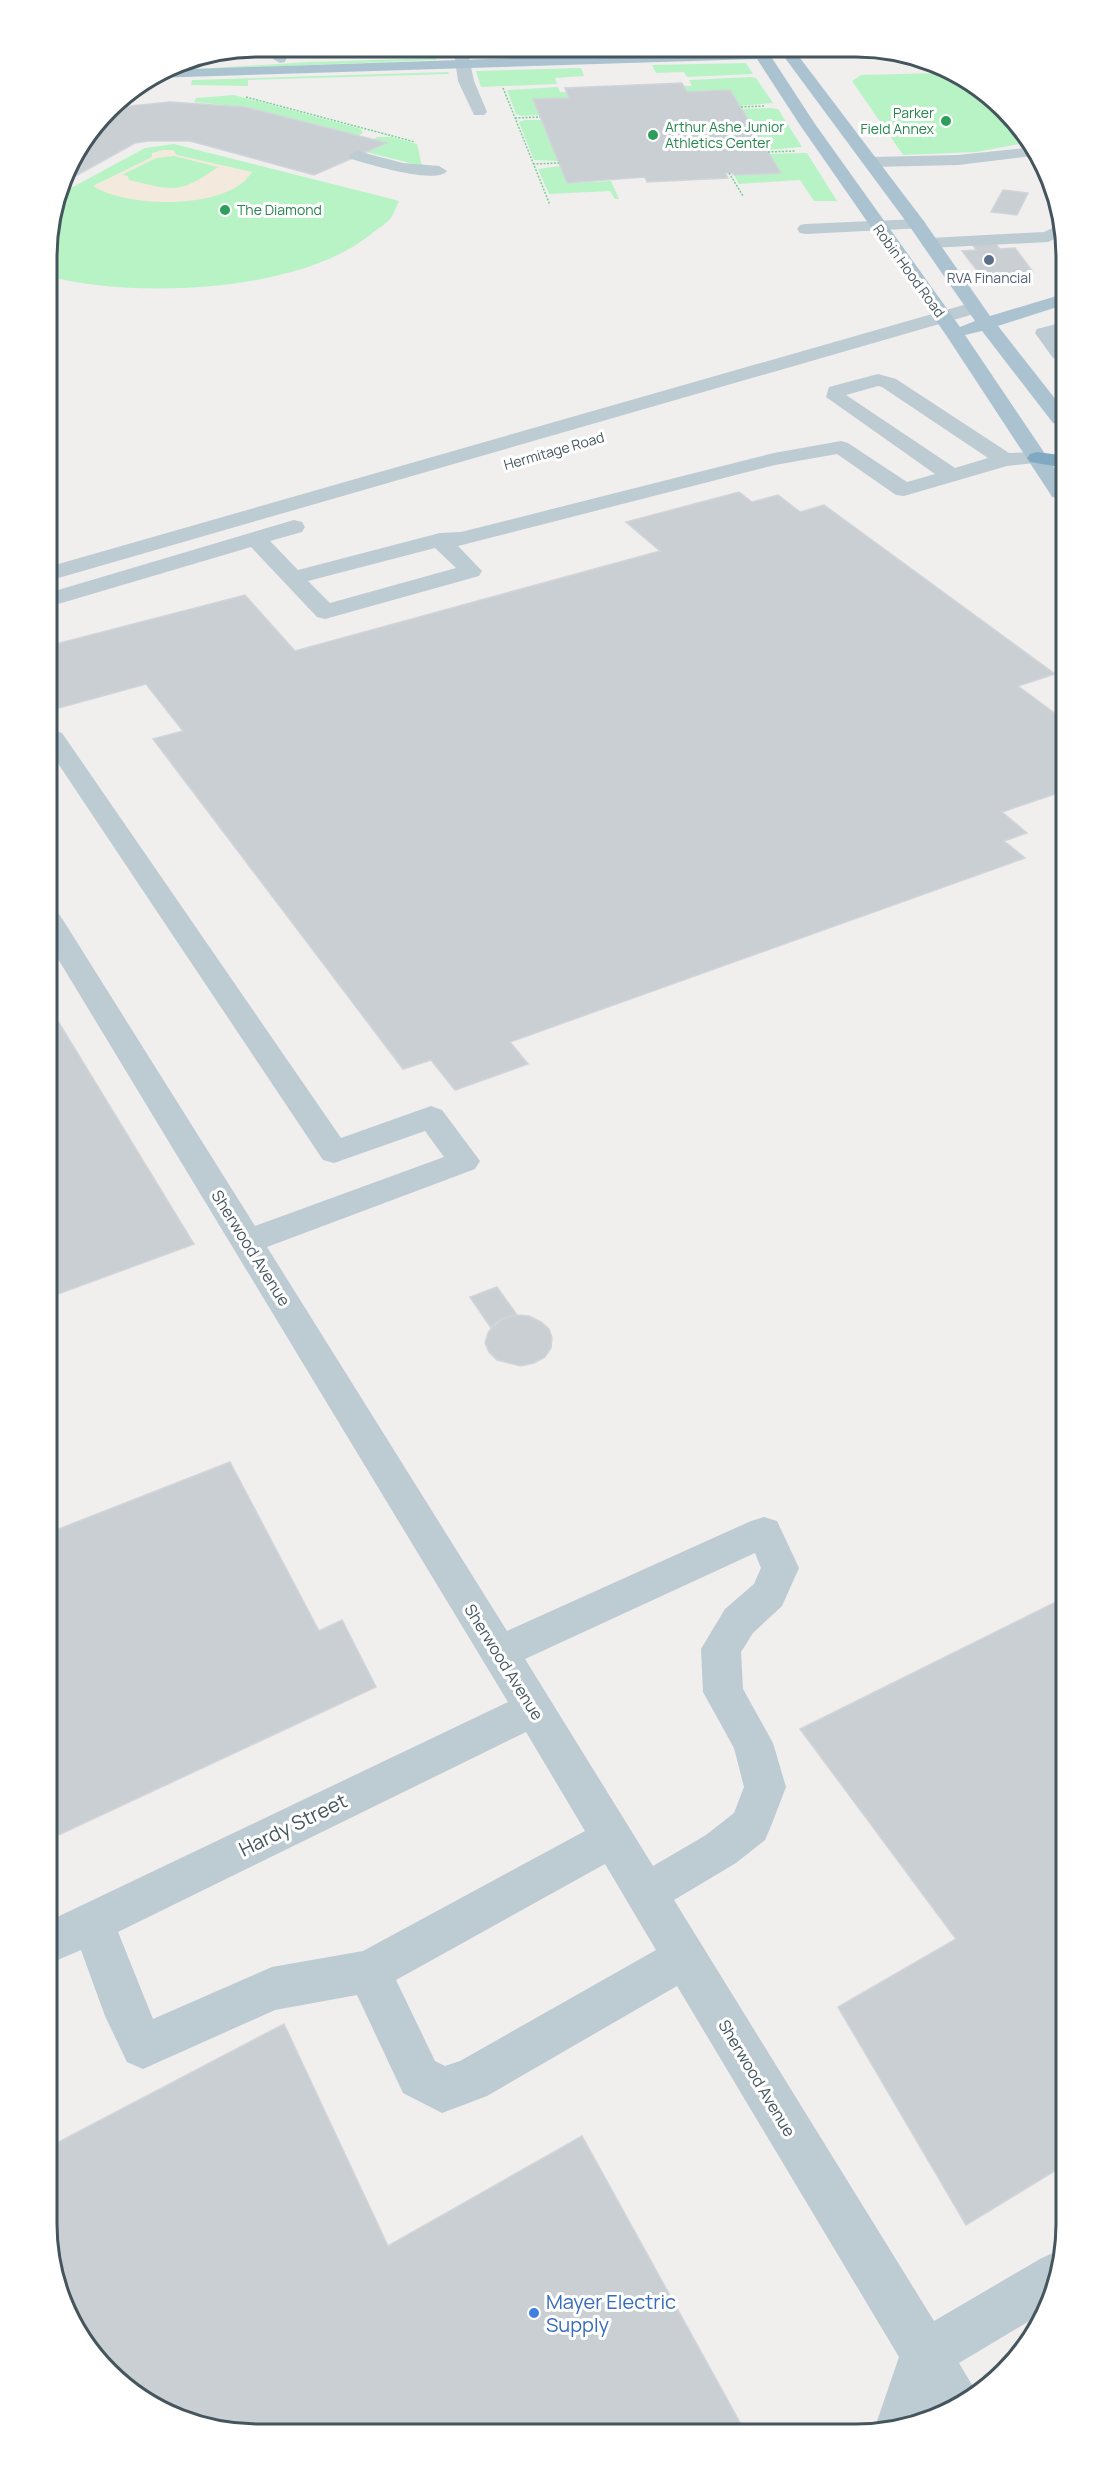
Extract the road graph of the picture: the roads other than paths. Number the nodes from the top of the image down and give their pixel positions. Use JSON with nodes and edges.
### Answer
{"nodes":[{"id":1,"x":355,"y":57,"type":"edge"},
{"id":2,"x":423,"y":57,"type":"edge"},
{"id":3,"x":467,"y":57,"type":"edge"},
{"id":4,"x":764,"y":57,"type":"edge"},
{"id":5,"x":793,"y":57,"type":"edge"},
{"id":6,"x":280,"y":59,"type":"joint"},
{"id":7,"x":219,"y":61,"type":"edge"},
{"id":8,"x":177,"y":74,"type":"edge"},
{"id":9,"x":479,"y":112,"type":"dead end"},
{"id":10,"x":808,"y":125,"type":"junction"},
{"id":11,"x":1026,"y":152,"type":"edge"},
{"id":12,"x":357,"y":156,"type":"dead end"},
{"id":13,"x":872,"y":162,"type":"junction"},
{"id":14,"x":432,"y":171,"type":"road end"},
{"id":15,"x":917,"y":224,"type":"junction"},
{"id":16,"x":877,"y":225,"type":"junction"},
{"id":17,"x":806,"y":229,"type":"dead end"},
{"id":18,"x":1054,"y":233,"type":"edge"},
{"id":19,"x":930,"y":243,"type":"junction"},
{"id":20,"x":1056,"y":284,"type":"edge"},
{"id":21,"x":1056,"y":301,"type":"edge"},
{"id":22,"x":980,"y":316,"type":"junction"},
{"id":23,"x":949,"y":326,"type":"junction"},
{"id":24,"x":1056,"y":329,"type":"edge"},
{"id":25,"x":1056,"y":349,"type":"edge"},
{"id":26,"x":819,"y":374,"type":"dead end"},
{"id":27,"x":1056,"y":411,"type":"edge"},
{"id":28,"x":1037,"y":458,"type":"junction"},
{"id":29,"x":1005,"y":460,"type":"junction"},
{"id":30,"x":1056,"y":460,"type":"edge"},
{"id":31,"x":952,"y":476,"type":"junction"},
{"id":32,"x":1056,"y":486,"type":"edge"},
{"id":33,"x":314,"y":522,"type":"dead end"},
{"id":34,"x":256,"y":538,"type":"junction"},
{"id":35,"x":440,"y":540,"type":"junction"},
{"id":36,"x":57,"y":572,"type":"edge"},
{"id":37,"x":293,"y":578,"type":"junction"},
{"id":38,"x":57,"y":597,"type":"edge"},
{"id":39,"x":57,"y":744,"type":"edge"},
{"id":40,"x":57,"y":933,"type":"edge"},
{"id":41,"x":247,"y":1242,"type":"junction"},
{"id":42,"x":498,"y":1653,"type":"junction"},
{"id":43,"x":534,"y":1709,"type":"junction"},
{"id":44,"x":612,"y":1838,"type":"junction"},
{"id":45,"x":645,"y":1893,"type":"junction"},
{"id":46,"x":92,"y":1922,"type":"junction"},
{"id":47,"x":57,"y":1939,"type":"edge"},
{"id":48,"x":684,"y":1958,"type":"junction"},
{"id":49,"x":369,"y":1971,"type":"junction"},
{"id":50,"x":1047,"y":2282,"type":"edge"},
{"id":51,"x":926,"y":2355,"type":"junction"},
{"id":52,"x":953,"y":2399,"type":"edge"},
{"id":53,"x":904,"y":2418,"type":"edge"}],
"edges":[{"from":1,"to":6,"type":"main road"},
{"from":2,"to":8,"type":"main road"},
{"from":3,"to":9,"type":"street"},
{"from":4,"to":10,"type":"main road","name":"Robin Hood Road"},
{"from":5,"to":13,"type":"main road","name":"Robin Hood Road"},
{"from":6,"to":7,"type":"main road"},
{"from":10,"to":13,"type":"main road"},
{"from":10,"to":16,"type":"main road","name":"Robin Hood Road"},
{"from":11,"to":13,"type":"street"},
{"from":12,"to":14,"type":"street"},
{"from":13,"to":15,"type":"main road","name":"Robin Hood Road"},
{"from":15,"to":16,"type":"street"},
{"from":15,"to":19,"type":"main road","name":"Robin Hood Road"},
{"from":16,"to":17,"type":"street"},
{"from":16,"to":23,"type":"main road","name":"Robin Hood Road"},
{"from":18,"to":19,"type":"street"},
{"from":19,"to":22,"type":"main road","name":"Robin Hood Road"},
{"from":20,"to":22,"type":"main road","name":"Hermitage Road"},
{"from":21,"to":22,"type":"main road","name":"Hermitage Road"},
{"from":22,"to":23,"type":"main road","name":"Hermitage Road"},
{"from":22,"to":27,"type":"main road","name":"Robin Hood Road"},
{"from":23,"to":26,"type":"street","name":"Hermitage Road"},
{"from":23,"to":28,"type":"main road","name":"Robin Hood Road"},
{"from":23,"to":36,"type":"street","name":"Hermitage Road"},
{"from":24,"to":25,"type":"street"},
{"from":28,"to":29,"type":"street"},
{"from":28,"to":30,"type":"highway"},
{"from":28,"to":32,"type":"main road","name":"Robin Hood Road"},
{"from":29,"to":31,"type":"street"},
{"from":29,"to":31,"type":"street"},
{"from":31,"to":35,"type":"street"},
{"from":33,"to":34,"type":"street"},
{"from":34,"to":37,"type":"street"},
{"from":34,"to":38,"type":"street"},
{"from":35,"to":37,"type":"street"},
{"from":35,"to":37,"type":"street"},
{"from":39,"to":41,"type":"street"},
{"from":40,"to":41,"type":"street","name":"Sherwood Avenue"},
{"from":41,"to":42,"type":"street","name":"Sherwood Avenue"},
{"from":42,"to":43,"type":"street","name":"Sherwood Avenue"},
{"from":42,"to":45,"type":"street"},
{"from":43,"to":44,"type":"street","name":"Sherwood Avenue"},
{"from":43,"to":46,"type":"street","name":"Hardy Street"},
{"from":44,"to":45,"type":"street","name":"Sherwood Avenue"},
{"from":44,"to":49,"type":"street"},
{"from":45,"to":48,"type":"street","name":"Sherwood Avenue"},
{"from":46,"to":47,"type":"street","name":"Hardy Street"},
{"from":46,"to":49,"type":"street"},
{"from":48,"to":49,"type":"street"},
{"from":48,"to":51,"type":"street","name":"Sherwood Avenue"},
{"from":50,"to":51,"type":"street"},
{"from":51,"to":52,"type":"street","name":"Sherwood Avenue"},
{"from":51,"to":53,"type":"street"}]}
